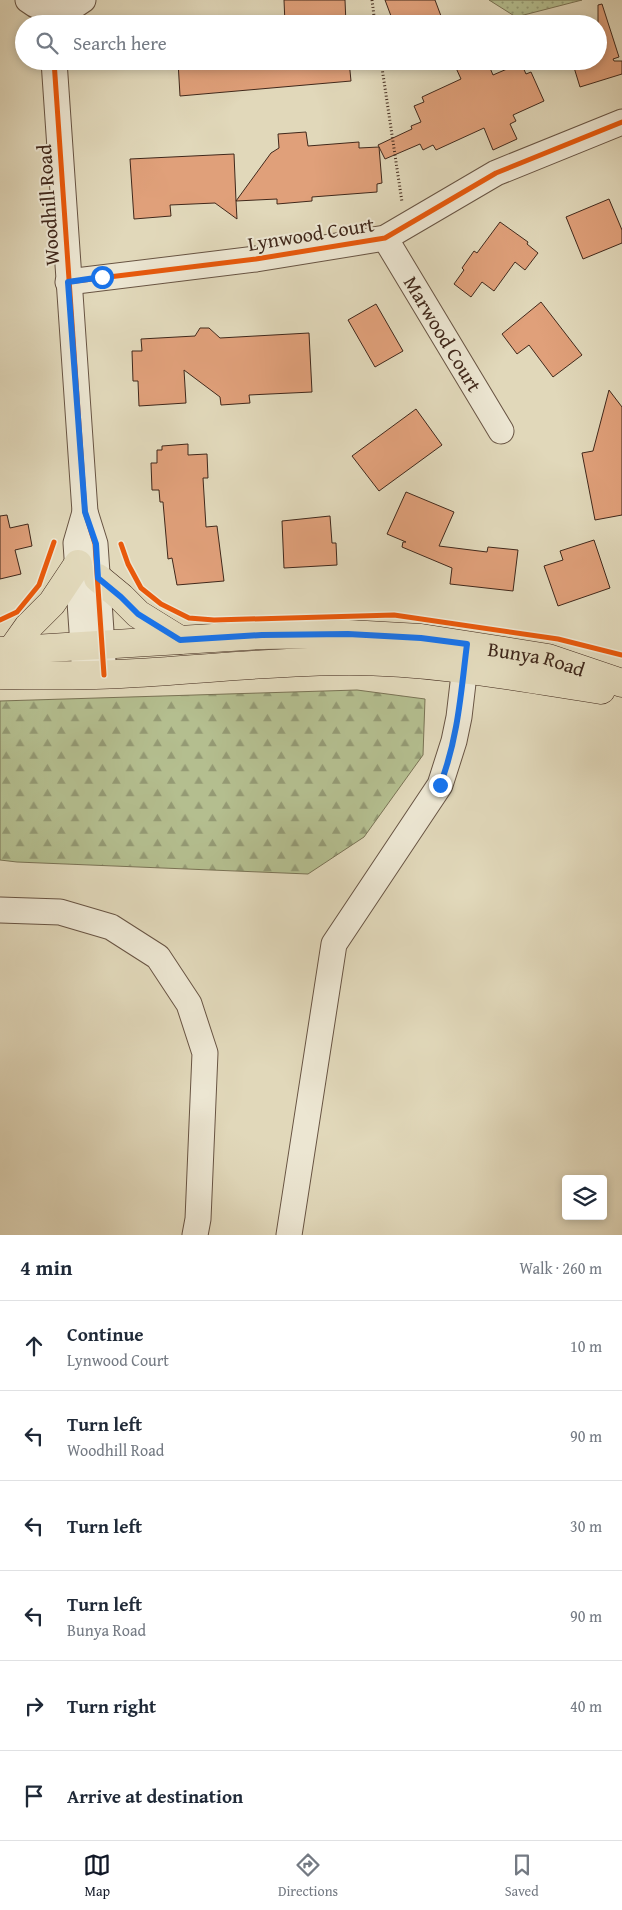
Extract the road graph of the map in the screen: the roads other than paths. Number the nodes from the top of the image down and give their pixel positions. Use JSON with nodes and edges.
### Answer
{"nodes":[{"id":1,"x":36,"y":10,"type":"edge"},
{"id":2,"x":69,"y":11,"type":"edge"},
{"id":3,"x":55,"y":70,"type":"edge"},
{"id":4,"x":622,"y":122,"type":"edge"},
{"id":5,"x":396,"y":232,"type":"junction"},
{"id":6,"x":68,"y":282,"type":"junction"},
{"id":7,"x":501,"y":431,"type":"dead end"},
{"id":8,"x":88,"y":571,"type":"junction"},
{"id":9,"x":180,"y":640,"type":"junction"},
{"id":10,"x":93,"y":646,"type":"junction"},
{"id":11,"x":466,"y":656,"type":"junction"},
{"id":12,"x":4,"y":659,"type":"edge"},
{"id":13,"x":94,"y":675,"type":"junction"},
{"id":14,"x":622,"y":683,"type":"edge"},
{"id":15,"x":622,"y":693,"type":"edge"},
{"id":16,"x":0,"y":910,"type":"edge"},
{"id":17,"x":195,"y":1235,"type":"edge"},
{"id":18,"x":289,"y":1235,"type":"edge"}],
"edges":[{"from":1,"to":2,"type":"street"},
{"from":3,"to":6,"type":"street","name":"Woodhill Road"},
{"from":4,"to":5,"type":"street","name":"Lynwood Court"},
{"from":5,"to":6,"type":"street","name":"Lynwood Court"},
{"from":5,"to":7,"type":"street","name":"Marwood Court"},
{"from":6,"to":8,"type":"street","name":"Woodhill Road"},
{"from":8,"to":9,"type":"main road"},
{"from":8,"to":10,"type":"street","name":"Woodhill Road"},
{"from":8,"to":12,"type":"main road"},
{"from":9,"to":10,"type":"main road","name":"Bunya Road"},
{"from":9,"to":11,"type":"main road","name":"Bunya Road"},
{"from":10,"to":12,"type":"main road","name":"Bunya Road"},
{"from":10,"to":13,"type":"street","name":"Woodhill Road"},
{"from":11,"to":13,"type":"main road","name":"Bunya Road"},
{"from":11,"to":14,"type":"main road","name":"Bunya Road"},
{"from":11,"to":15,"type":"main road","name":"Bunya Road"},
{"from":11,"to":18,"type":"street"},
{"from":12,"to":13,"type":"main road","name":"Bunya Road"},
{"from":16,"to":17,"type":"street"}]}
